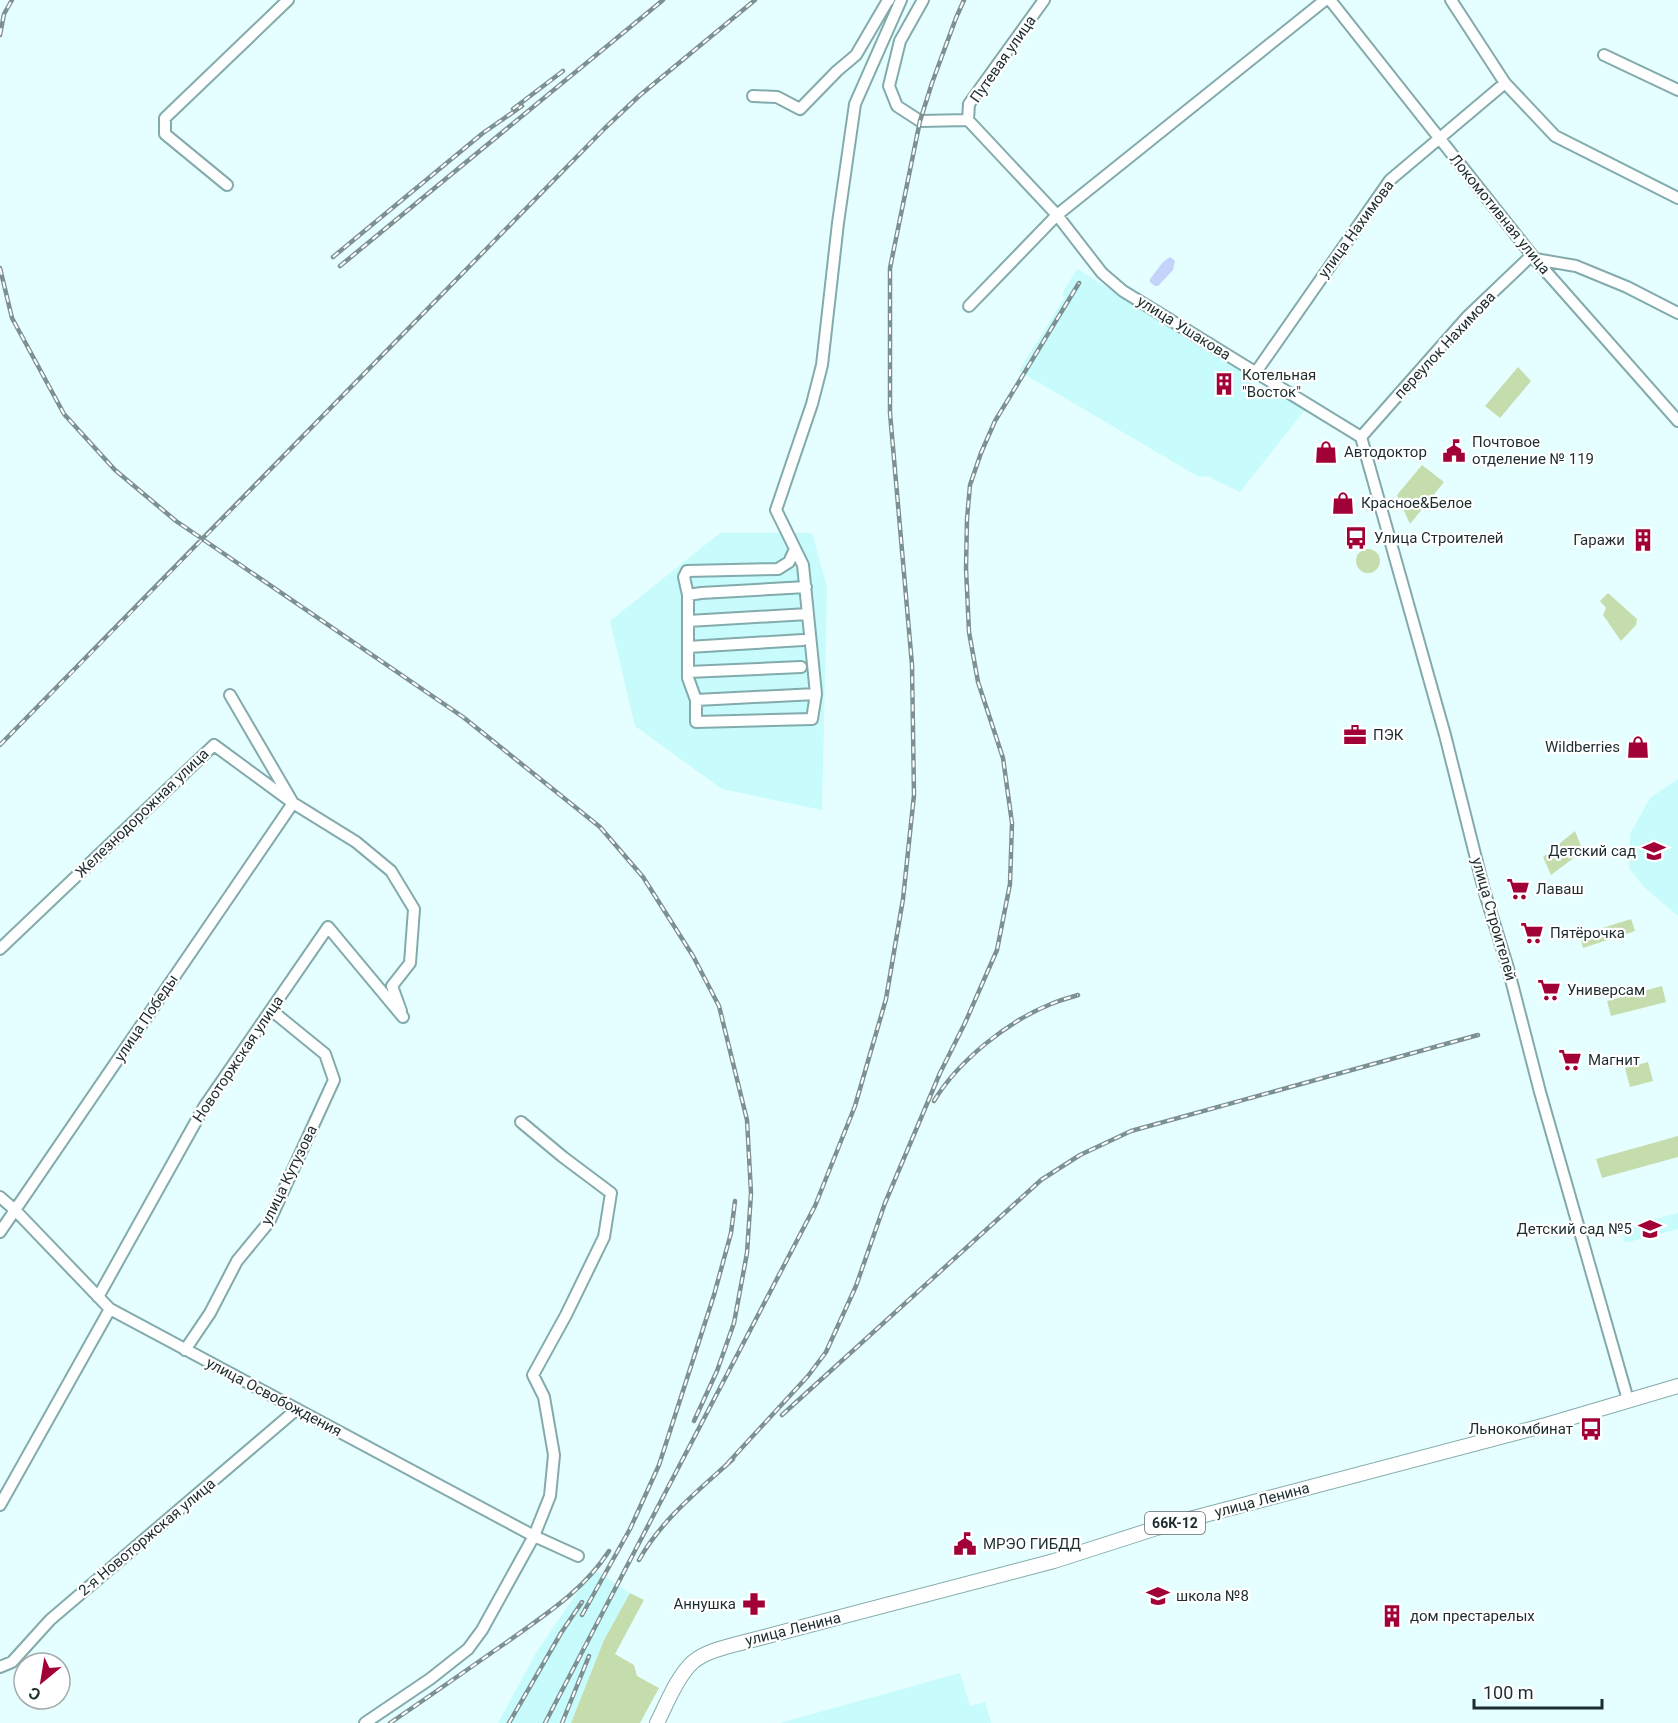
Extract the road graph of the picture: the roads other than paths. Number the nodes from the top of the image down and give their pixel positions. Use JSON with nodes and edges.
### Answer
{"nodes":[{"id":1,"x":288,"y":0,"type":"edge"},
{"id":2,"x":889,"y":0,"type":"edge"},
{"id":3,"x":901,"y":0,"type":"edge"},
{"id":4,"x":923,"y":0,"type":"edge"},
{"id":5,"x":1044,"y":0,"type":"edge"},
{"id":6,"x":1325,"y":0,"type":"edge"},
{"id":7,"x":1330,"y":0,"type":"edge"},
{"id":8,"x":1452,"y":0,"type":"edge"},
{"id":9,"x":1604,"y":55,"type":"dead end"},
{"id":10,"x":1505,"y":82,"type":"junction"},
{"id":11,"x":1678,"y":90,"type":"edge"},
{"id":12,"x":753,"y":96,"type":"dead end"},
{"id":13,"x":968,"y":120,"type":"junction"},
{"id":14,"x":1438,"y":138,"type":"junction"},
{"id":15,"x":226,"y":185,"type":"dead end"},
{"id":16,"x":1678,"y":198,"type":"edge"},
{"id":17,"x":1057,"y":215,"type":"junction"},
{"id":18,"x":1533,"y":257,"type":"junction"},
{"id":19,"x":969,"y":306,"type":"dead end"},
{"id":20,"x":1678,"y":313,"type":"edge"},
{"id":21,"x":1256,"y":372,"type":"junction"},
{"id":22,"x":1678,"y":421,"type":"edge"},
{"id":23,"x":1361,"y":437,"type":"junction"},
{"id":24,"x":795,"y":549,"type":"junction"},
{"id":25,"x":806,"y":587,"type":"junction"},
{"id":26,"x":688,"y":595,"type":"junction"},
{"id":27,"x":808,"y":614,"type":"junction"},
{"id":28,"x":688,"y":621,"type":"junction"},
{"id":29,"x":803,"y":640,"type":"dead end"},
{"id":30,"x":688,"y":647,"type":"junction"},
{"id":31,"x":801,"y":667,"type":"dead end"},
{"id":32,"x":688,"y":672,"type":"junction"},
{"id":33,"x":816,"y":694,"type":"junction"},
{"id":34,"x":230,"y":695,"type":"dead end"},
{"id":35,"x":696,"y":700,"type":"junction"},
{"id":36,"x":293,"y":803,"type":"junction"},
{"id":37,"x":0,"y":949,"type":"edge"},
{"id":38,"x":271,"y":1010,"type":"junction"},
{"id":39,"x":521,"y":1122,"type":"dead end"},
{"id":40,"x":0,"y":1197,"type":"edge"},
{"id":41,"x":15,"y":1210,"type":"junction"},
{"id":42,"x":0,"y":1232,"type":"edge"},
{"id":43,"x":98,"y":1297,"type":"junction"},
{"id":44,"x":110,"y":1309,"type":"junction"},
{"id":45,"x":185,"y":1350,"type":"junction"},
{"id":46,"x":1678,"y":1386,"type":"edge"},
{"id":47,"x":1628,"y":1401,"type":"junction"},
{"id":48,"x":297,"y":1409,"type":"junction"},
{"id":49,"x":0,"y":1505,"type":"edge"},
{"id":50,"x":534,"y":1536,"type":"junction"},
{"id":51,"x":578,"y":1556,"type":"dead end"},
{"id":52,"x":0,"y":1667,"type":"edge"},
{"id":53,"x":365,"y":1723,"type":"edge"},
{"id":54,"x":657,"y":1723,"type":"edge"}],
"edges":[{"from":1,"to":15,"type":"street"},
{"from":2,"to":12,"type":"street"},
{"from":3,"to":24,"type":"street"},
{"from":4,"to":13,"type":"street"},
{"from":5,"to":13,"type":"street","name":"Путевая улица"},
{"from":6,"to":17,"type":"street"},
{"from":7,"to":14,"type":"street","name":"Локомотивная улица"},
{"from":8,"to":10,"type":"street"},
{"from":9,"to":11,"type":"street"},
{"from":10,"to":14,"type":"street","name":"улица Нахимова"},
{"from":10,"to":16,"type":"street"},
{"from":13,"to":17,"type":"street","name":"улица Ушакова"},
{"from":14,"to":18,"type":"street","name":"Локомотивная улица"},
{"from":14,"to":21,"type":"street","name":"улица Нахимова"},
{"from":17,"to":19,"type":"street"},
{"from":17,"to":21,"type":"street","name":"улица Ушакова"},
{"from":18,"to":20,"type":"street"},
{"from":18,"to":22,"type":"street","name":"Локомотивная улица"},
{"from":18,"to":23,"type":"street","name":"переулок Нахимова"},
{"from":21,"to":23,"type":"street","name":"улица Ушакова"},
{"from":23,"to":47,"type":"street","name":"улица Строителей"},
{"from":24,"to":25,"type":"street"},
{"from":24,"to":26,"type":"street"},
{"from":25,"to":26,"type":"street"},
{"from":25,"to":27,"type":"street"},
{"from":26,"to":28,"type":"street"},
{"from":27,"to":28,"type":"street"},
{"from":27,"to":33,"type":"street"},
{"from":28,"to":30,"type":"street"},
{"from":29,"to":30,"type":"street"},
{"from":30,"to":32,"type":"street"},
{"from":31,"to":32,"type":"street"},
{"from":32,"to":35,"type":"street"},
{"from":33,"to":35,"type":"street"},
{"from":33,"to":35,"type":"street"},
{"from":34,"to":36,"type":"street"},
{"from":36,"to":37,"type":"street","name":"Железнодорожная улица"},
{"from":36,"to":38,"type":"street","name":"Новоторжская улица"},
{"from":36,"to":41,"type":"street","name":"улица Победы"},
{"from":38,"to":43,"type":"street","name":"Новоторжская улица"},
{"from":38,"to":45,"type":"street","name":"улица Кутузова"},
{"from":39,"to":50,"type":"street"},
{"from":40,"to":41,"type":"street","name":"улица Освобождения"},
{"from":41,"to":42,"type":"street","name":"улица Победы"},
{"from":41,"to":43,"type":"street","name":"улица Освобождения"},
{"from":43,"to":44,"type":"street","name":"улица Освобождения"},
{"from":44,"to":45,"type":"street","name":"улица Освобождения"},
{"from":44,"to":49,"type":"street"},
{"from":45,"to":48,"type":"street","name":"улица Освобождения"},
{"from":46,"to":47,"type":"main road","name":"улица Ленина","number":"66К-12"},
{"from":47,"to":54,"type":"main road","name":"улица Ленина","number":"66К-12"},
{"from":48,"to":50,"type":"street","name":"улица Освобождения"},
{"from":48,"to":52,"type":"street","name":"2-я Новоторжская улица"},
{"from":50,"to":51,"type":"street","name":"улица Освобождения"},
{"from":50,"to":53,"type":"street"}]}
